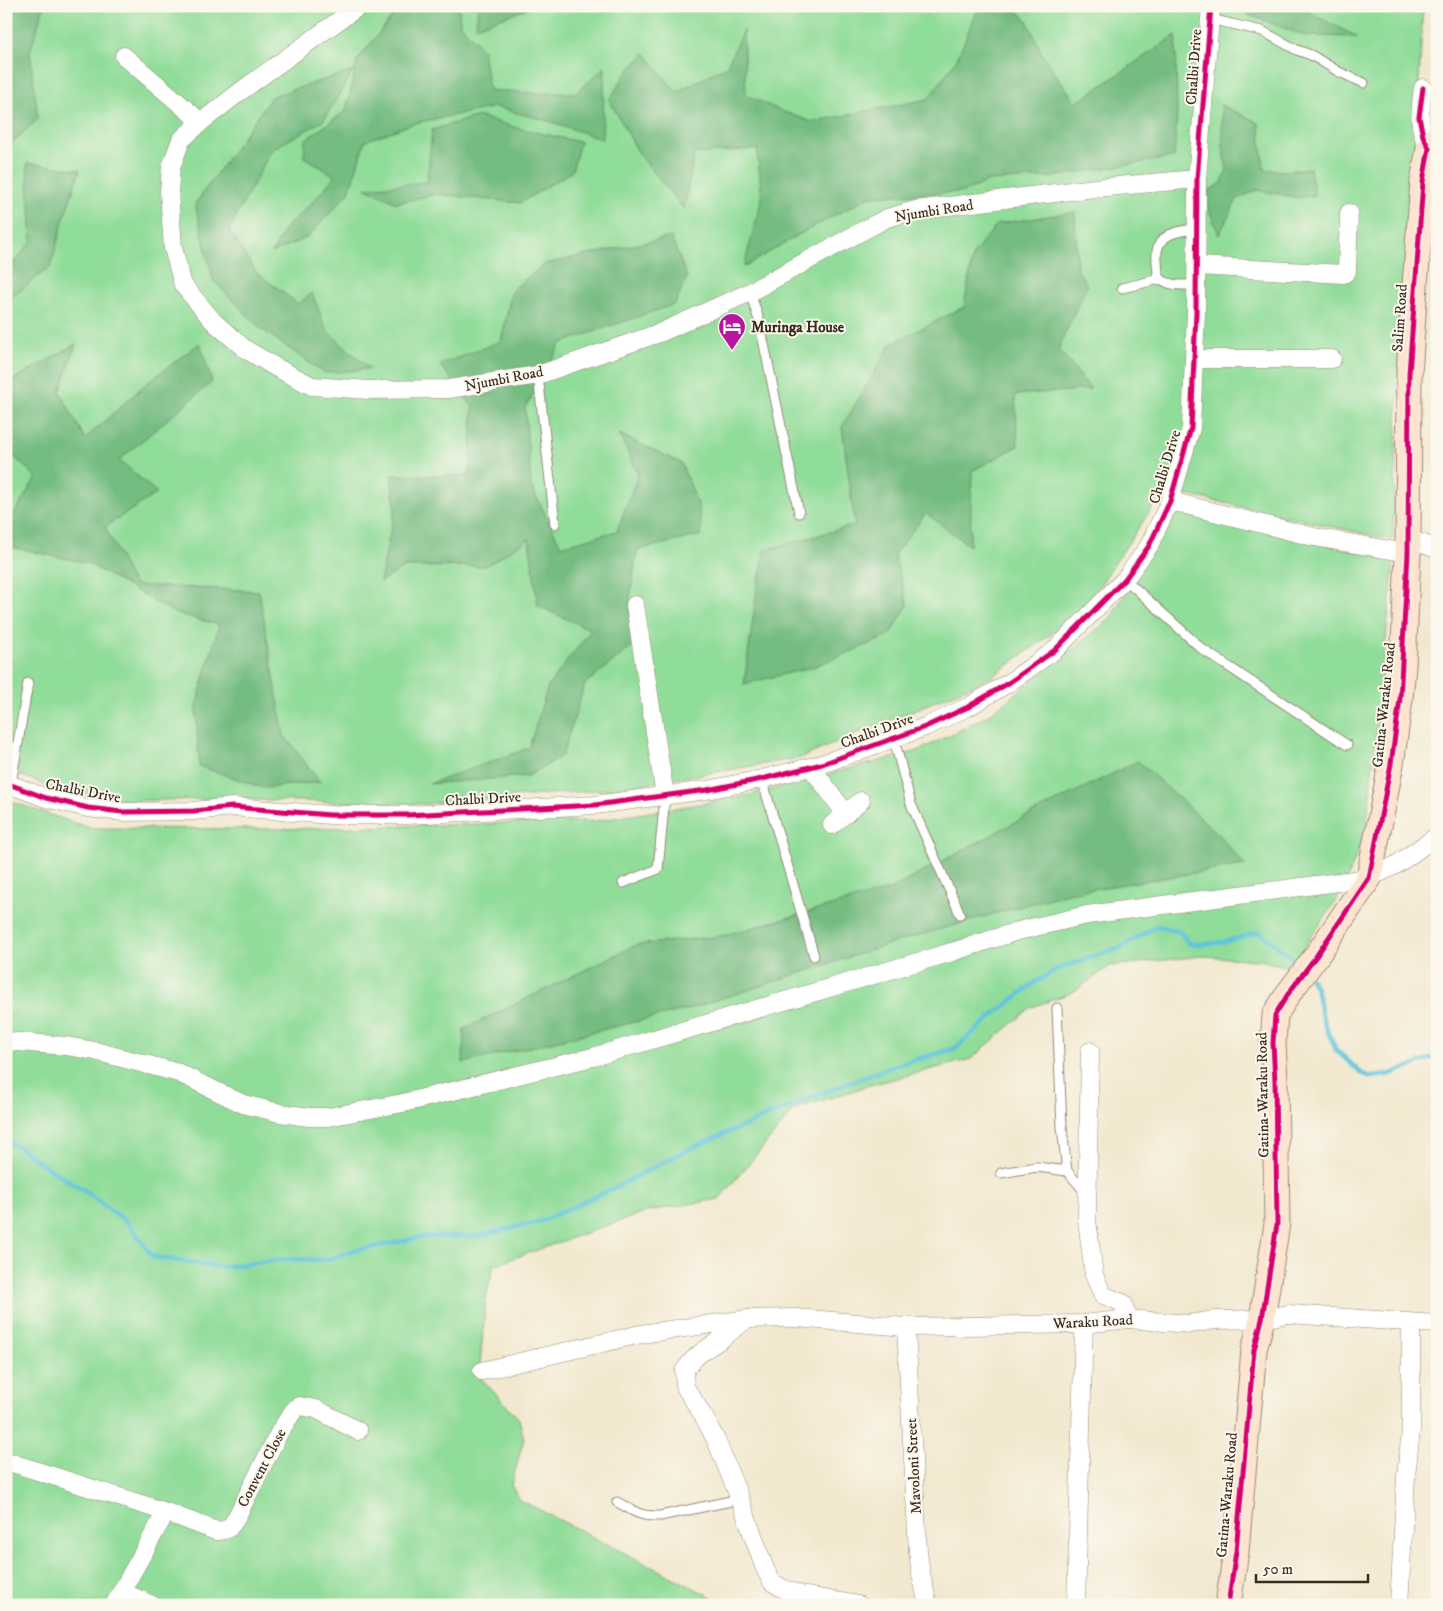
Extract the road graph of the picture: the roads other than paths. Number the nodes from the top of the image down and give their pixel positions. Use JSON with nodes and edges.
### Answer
{"nodes":[{"id":1,"x":360,"y":6,"type":"edge"},
{"id":2,"x":1210,"y":13,"type":"edge"},
{"id":3,"x":124,"y":56,"type":"dead end"},
{"id":4,"x":1364,"y":82,"type":"dead end"},
{"id":5,"x":1423,"y":88,"type":"dead end"},
{"id":6,"x":201,"y":122,"type":"junction"},
{"id":7,"x":1433,"y":143,"type":"edge"},
{"id":8,"x":1197,"y":179,"type":"junction"},
{"id":9,"x":1348,"y":213,"type":"dead end"},
{"id":10,"x":1197,"y":229,"type":"junction"},
{"id":11,"x":1197,"y":266,"type":"junction"},
{"id":12,"x":1160,"y":279,"type":"junction"},
{"id":13,"x":1196,"y":285,"type":"junction"},
{"id":14,"x":1122,"y":288,"type":"dead end"},
{"id":15,"x":750,"y":292,"type":"junction"},
{"id":16,"x":1194,"y":359,"type":"junction"},
{"id":17,"x":1332,"y":360,"type":"dead end"},
{"id":18,"x":538,"y":375,"type":"junction"},
{"id":19,"x":1170,"y":501,"type":"junction"},
{"id":20,"x":800,"y":513,"type":"dead end"},
{"id":21,"x":555,"y":524,"type":"dead end"},
{"id":22,"x":1407,"y":546,"type":"junction"},
{"id":23,"x":1437,"y":549,"type":"edge"},
{"id":24,"x":1125,"y":579,"type":"junction"},
{"id":25,"x":635,"y":606,"type":"dead end"},
{"id":26,"x":28,"y":683,"type":"dead end"},
{"id":27,"x":894,"y":739,"type":"junction"},
{"id":28,"x":1347,"y":745,"type":"dead end"},
{"id":29,"x":811,"y":767,"type":"junction"},
{"id":30,"x":762,"y":779,"type":"junction"},
{"id":31,"x":9,"y":783,"type":"edge"},
{"id":32,"x":104,"y":794,"type":"dead end"},
{"id":33,"x":665,"y":796,"type":"junction"},
{"id":34,"x":861,"y":801,"type":"dead end"},
{"id":35,"x":88,"y":808,"type":"junction"},
{"id":36,"x":846,"y":814,"type":"junction"},
{"id":37,"x":832,"y":825,"type":"dead end"},
{"id":38,"x":1437,"y":836,"type":"edge"},
{"id":39,"x":1369,"y":878,"type":"junction"},
{"id":40,"x":624,"y":883,"type":"dead end"},
{"id":41,"x":960,"y":914,"type":"dead end"},
{"id":42,"x":814,"y":956,"type":"dead end"},
{"id":43,"x":1057,"y":1008,"type":"dead end"},
{"id":44,"x":6,"y":1041,"type":"edge"},
{"id":45,"x":1090,"y":1051,"type":"dead end"},
{"id":46,"x":1067,"y":1171,"type":"junction"},
{"id":47,"x":1002,"y":1173,"type":"dead end"},
{"id":48,"x":1087,"y":1194,"type":"junction"},
{"id":49,"x":1262,"y":1318,"type":"junction"},
{"id":50,"x":748,"y":1319,"type":"junction"},
{"id":51,"x":1128,"y":1319,"type":"junction"},
{"id":52,"x":1411,"y":1323,"type":"junction"},
{"id":53,"x":1084,"y":1324,"type":"junction"},
{"id":54,"x":1437,"y":1324,"type":"edge"},
{"id":55,"x":906,"y":1327,"type":"junction"},
{"id":56,"x":482,"y":1371,"type":"dead end"},
{"id":57,"x":358,"y":1431,"type":"dead end"},
{"id":58,"x":6,"y":1461,"type":"edge"},
{"id":59,"x":740,"y":1500,"type":"junction"},
{"id":60,"x":617,"y":1502,"type":"dead end"},
{"id":61,"x":166,"y":1512,"type":"junction"},
{"id":62,"x":124,"y":1586,"type":"junction"},
{"id":63,"x":114,"y":1605,"type":"edge"},
{"id":64,"x":152,"y":1605,"type":"edge"},
{"id":65,"x":859,"y":1605,"type":"edge"},
{"id":66,"x":928,"y":1605,"type":"edge"},
{"id":67,"x":1076,"y":1605,"type":"edge"},
{"id":68,"x":1228,"y":1605,"type":"edge"},
{"id":69,"x":1398,"y":1605,"type":"edge"}],
"edges":[{"from":1,"to":6,"type":"street","name":"Njumbi Road"},
{"from":2,"to":4,"type":"lane"},
{"from":2,"to":8,"type":"street","name":"Chalbi Drive"},
{"from":3,"to":6,"type":"street"},
{"from":5,"to":7,"type":"street","name":"Salim Road"},
{"from":6,"to":18,"type":"street","name":"Njumbi Road"},
{"from":7,"to":22,"type":"street","name":"Salim Road"},
{"from":8,"to":10,"type":"street","name":"Chalbi Drive"},
{"from":8,"to":15,"type":"street","name":"Njumbi Road"},
{"from":9,"to":11,"type":"street"},
{"from":10,"to":11,"type":"street","name":"Chalbi Drive"},
{"from":10,"to":12,"type":"lane"},
{"from":11,"to":13,"type":"street","name":"Chalbi Drive"},
{"from":12,"to":13,"type":"lane"},
{"from":12,"to":14,"type":"lane"},
{"from":13,"to":16,"type":"street","name":"Chalbi Drive"},
{"from":15,"to":18,"type":"street","name":"Njumbi Road"},
{"from":15,"to":20,"type":"lane"},
{"from":16,"to":17,"type":"street"},
{"from":16,"to":19,"type":"street","name":"Chalbi Drive"},
{"from":18,"to":21,"type":"lane"},
{"from":19,"to":22,"type":"street"},
{"from":19,"to":24,"type":"street","name":"Chalbi Drive"},
{"from":22,"to":23,"type":"street"},
{"from":22,"to":39,"type":"street","name":"Gatina-Waraku Road"},
{"from":24,"to":27,"type":"street","name":"Chalbi Drive"},
{"from":24,"to":28,"type":"lane"},
{"from":25,"to":33,"type":"street"},
{"from":26,"to":31,"type":"lane"},
{"from":27,"to":29,"type":"street","name":"Chalbi Drive"},
{"from":27,"to":41,"type":"lane"},
{"from":29,"to":30,"type":"street","name":"Chalbi Drive"},
{"from":29,"to":36,"type":"street"},
{"from":30,"to":33,"type":"street","name":"Chalbi Drive"},
{"from":30,"to":42,"type":"lane"},
{"from":31,"to":35,"type":"street","name":"Chalbi Drive"},
{"from":32,"to":35,"type":"lane"},
{"from":33,"to":35,"type":"street","name":"Chalbi Drive"},
{"from":33,"to":40,"type":"lane"},
{"from":34,"to":36,"type":"street"},
{"from":36,"to":37,"type":"street"},
{"from":38,"to":39,"type":"street"},
{"from":39,"to":44,"type":"street"},
{"from":39,"to":49,"type":"street","name":"Gatina-Waraku Road"},
{"from":43,"to":46,"type":"lane"},
{"from":45,"to":48,"type":"street"},
{"from":46,"to":47,"type":"lane"},
{"from":46,"to":48,"type":"lane"},
{"from":48,"to":51,"type":"street"},
{"from":49,"to":51,"type":"street","name":"Waraku Road"},
{"from":49,"to":52,"type":"street","name":"Waraku Road"},
{"from":49,"to":68,"type":"street","name":"Gatina-Waraku Road"},
{"from":50,"to":55,"type":"street","name":"Waraku Road"},
{"from":50,"to":56,"type":"street","name":"Waraku Road"},
{"from":50,"to":59,"type":"street"},
{"from":51,"to":53,"type":"street","name":"Waraku Road"},
{"from":52,"to":54,"type":"street","name":"Waraku Road"},
{"from":52,"to":69,"type":"street"},
{"from":53,"to":55,"type":"street","name":"Waraku Road"},
{"from":53,"to":67,"type":"street"},
{"from":55,"to":66,"type":"street","name":"Mavoloni Street"},
{"from":57,"to":61,"type":"street","name":"Convent Close"},
{"from":58,"to":61,"type":"street","name":"Convent Close"},
{"from":59,"to":60,"type":"lane"},
{"from":59,"to":65,"type":"street"},
{"from":61,"to":62,"type":"street"},
{"from":62,"to":63,"type":"street"},
{"from":62,"to":64,"type":"street"}]}
